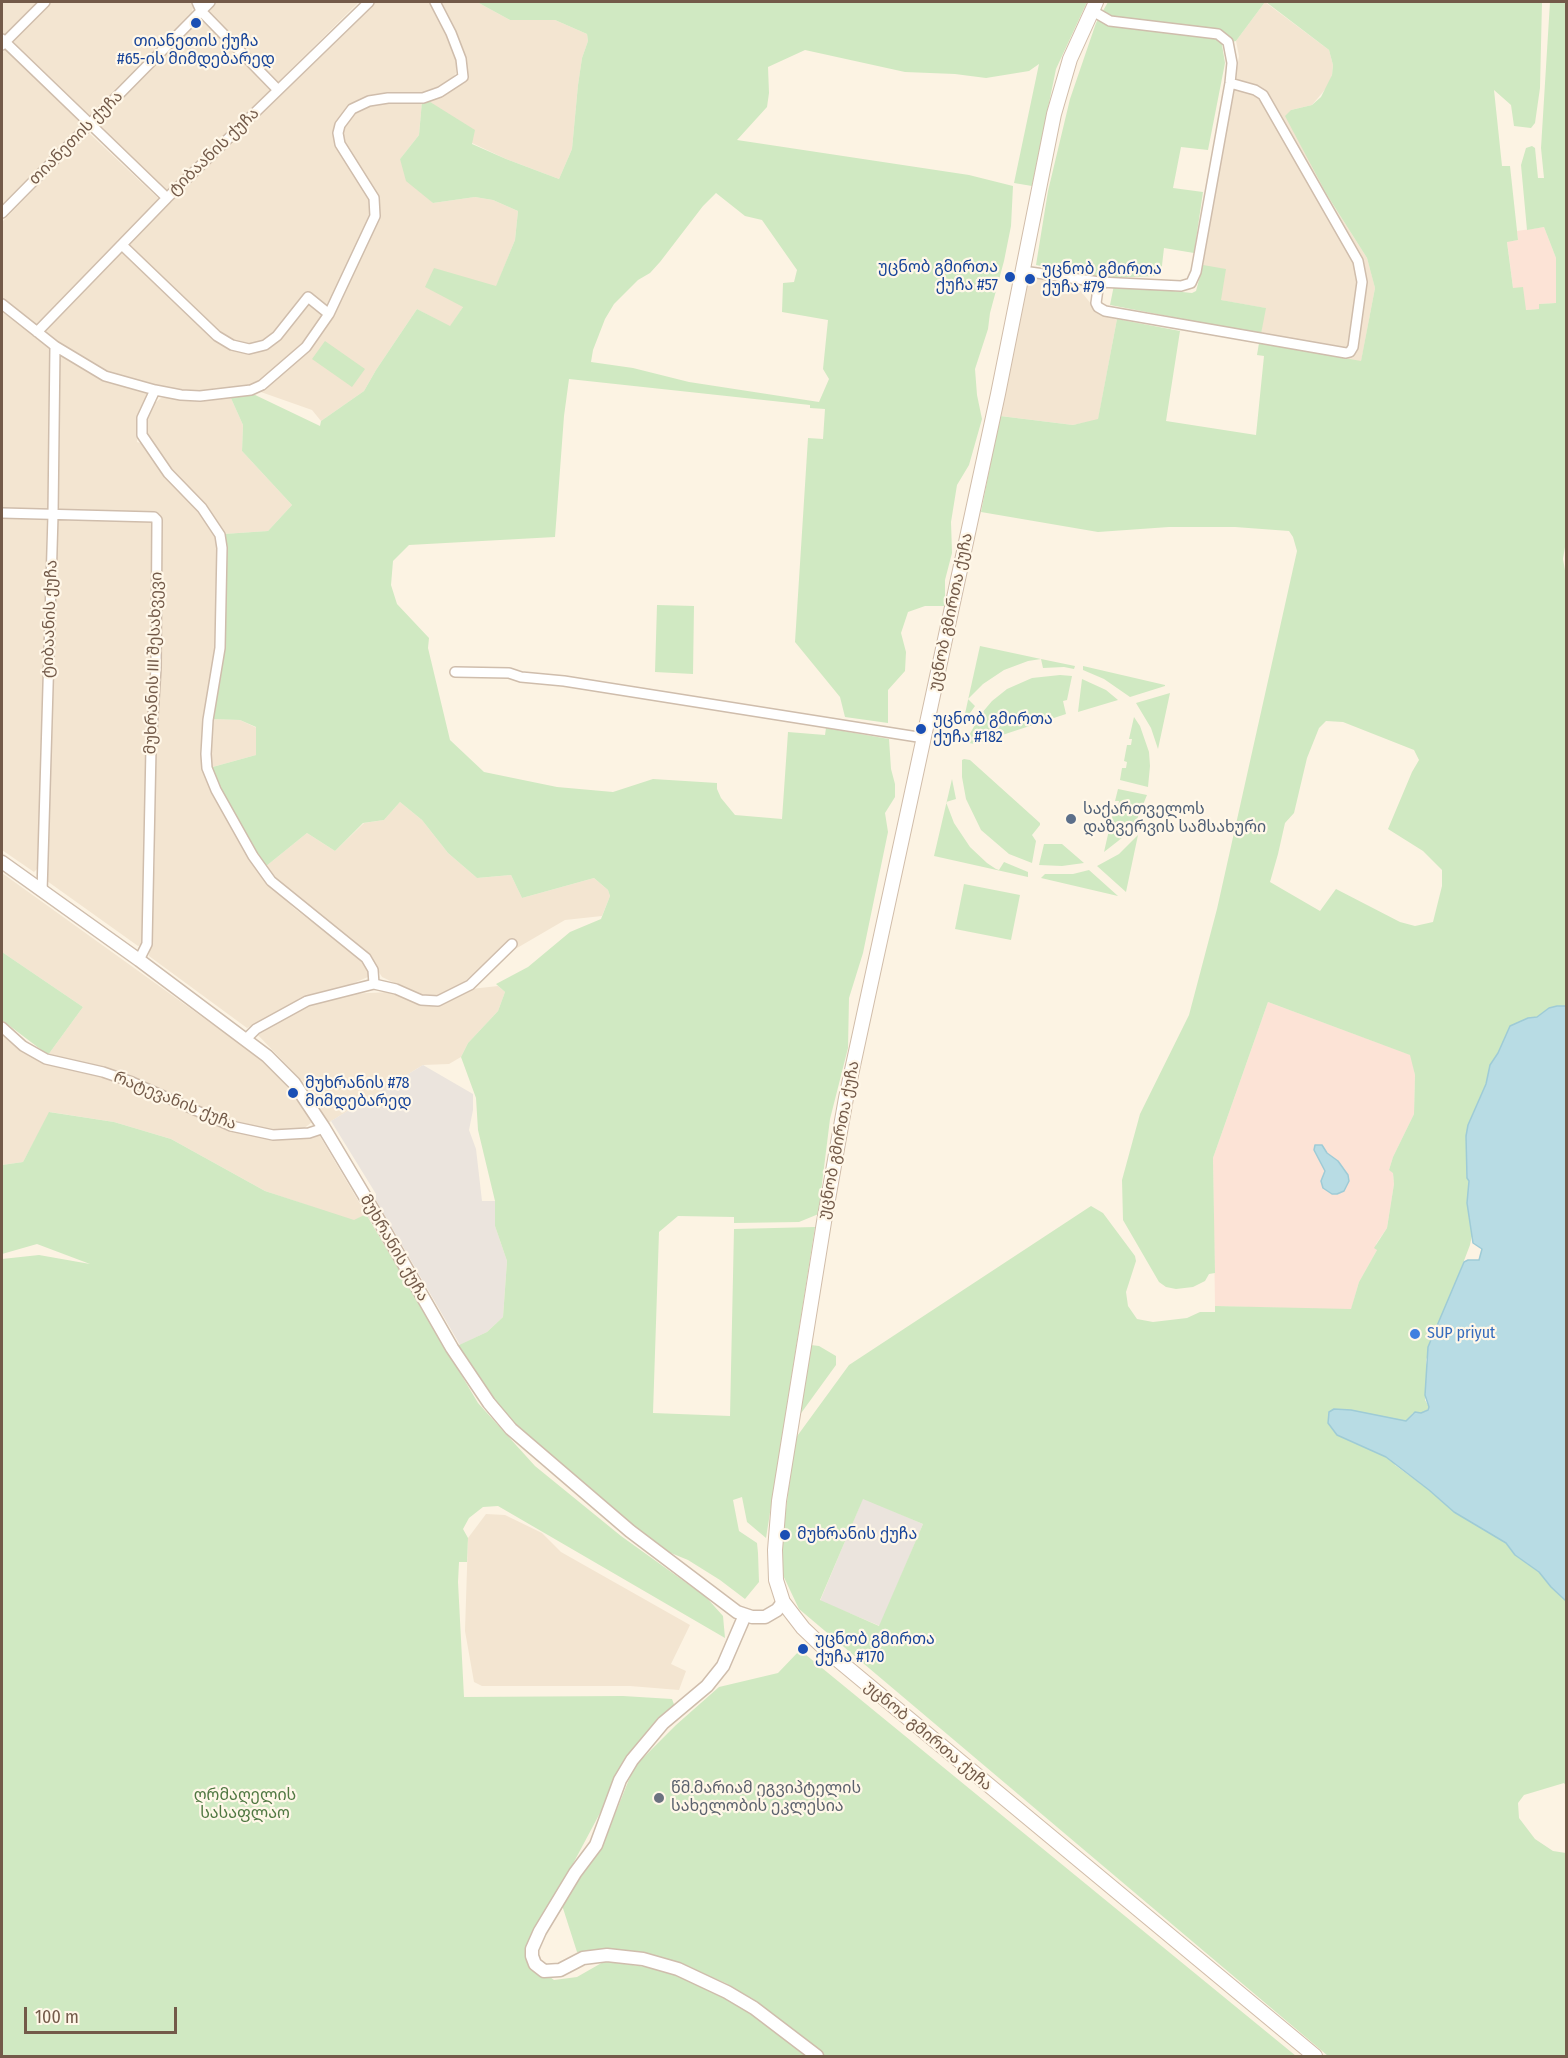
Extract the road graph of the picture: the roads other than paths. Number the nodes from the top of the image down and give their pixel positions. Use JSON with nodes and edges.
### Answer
{"nodes":[{"id":1,"x":45,"y":2,"type":"edge"},
{"id":2,"x":210,"y":2,"type":"edge"},
{"id":3,"x":369,"y":2,"type":"edge"},
{"id":4,"x":435,"y":2,"type":"edge"},
{"id":5,"x":199,"y":6,"type":"edge"},
{"id":6,"x":1094,"y":6,"type":"edge"},
{"id":7,"x":3,"y":42,"type":"edge"},
{"id":8,"x":1230,"y":83,"type":"junction"},
{"id":9,"x":278,"y":90,"type":"junction"},
{"id":10,"x":90,"y":124,"type":"junction"},
{"id":11,"x":166,"y":198,"type":"junction"},
{"id":12,"x":2,"y":213,"type":"edge"},
{"id":13,"x":122,"y":245,"type":"junction"},
{"id":14,"x":1023,"y":272,"type":"junction"},
{"id":15,"x":1099,"y":282,"type":"junction"},
{"id":16,"x":2,"y":304,"type":"edge"},
{"id":17,"x":329,"y":314,"type":"junction"},
{"id":18,"x":37,"y":332,"type":"junction"},
{"id":19,"x":55,"y":346,"type":"junction"},
{"id":20,"x":155,"y":390,"type":"junction"},
{"id":21,"x":2,"y":513,"type":"edge"},
{"id":22,"x":53,"y":515,"type":"junction"},
{"id":23,"x":455,"y":672,"type":"dead end"},
{"id":24,"x":924,"y":738,"type":"junction"},
{"id":25,"x":2,"y":862,"type":"edge"},
{"id":26,"x":42,"y":892,"type":"junction"},
{"id":27,"x":512,"y":944,"type":"dead end"},
{"id":28,"x":139,"y":960,"type":"junction"},
{"id":29,"x":374,"y":984,"type":"junction"},
{"id":30,"x":2,"y":1027,"type":"edge"},
{"id":31,"x":245,"y":1040,"type":"junction"},
{"id":32,"x":324,"y":1128,"type":"junction"},
{"id":33,"x":783,"y":1602,"type":"junction"},
{"id":34,"x":745,"y":1615,"type":"junction"},
{"id":35,"x":817,"y":2056,"type":"edge"},
{"id":36,"x":1315,"y":2056,"type":"edge"}],
"edges":[{"from":1,"to":7,"type":"street"},
{"from":2,"to":5,"type":"street","name":"თიანეთის ქუჩა"},
{"from":3,"to":9,"type":"street","name":"ტიბაანის ქუჩა"},
{"from":4,"to":17,"type":"street"},
{"from":5,"to":9,"type":"street"},
{"from":5,"to":10,"type":"street","name":"თიანეთის ქუჩა"},
{"from":6,"to":8,"type":"street"},
{"from":6,"to":14,"type":"main road","name":"უცნობ გმირთა ქუჩა"},
{"from":7,"to":10,"type":"street"},
{"from":8,"to":15,"type":"street"},
{"from":8,"to":15,"type":"street"},
{"from":9,"to":11,"type":"street","name":"ტიბაანის ქუჩა"},
{"from":10,"to":11,"type":"street"},
{"from":10,"to":12,"type":"street","name":"თიანეთის ქუჩა"},
{"from":11,"to":13,"type":"street","name":"ტიბაანის ქუჩა"},
{"from":13,"to":17,"type":"street"},
{"from":13,"to":18,"type":"street","name":"ტიბაანის ქუჩა"},
{"from":14,"to":15,"type":"street"},
{"from":14,"to":24,"type":"main road","name":"უცნობ გმირთა ქუჩა"},
{"from":16,"to":18,"type":"street"},
{"from":17,"to":20,"type":"street"},
{"from":18,"to":19,"type":"street"},
{"from":19,"to":20,"type":"street"},
{"from":19,"to":22,"type":"street","name":"ტიბაანის ქუჩა"},
{"from":20,"to":29,"type":"street"},
{"from":21,"to":22,"type":"street","name":"მუხრანის III შესახვევი"},
{"from":22,"to":26,"type":"street","name":"ტიბაანის ქუჩა"},
{"from":22,"to":28,"type":"street","name":"მუხრანის III შესახვევი"},
{"from":23,"to":24,"type":"street"},
{"from":24,"to":33,"type":"main road","name":"უცნობ გმირთა ქუჩა"},
{"from":25,"to":26,"type":"street","name":"მუხრანის ქუჩა"},
{"from":26,"to":28,"type":"street","name":"მუხრანის ქუჩა"},
{"from":27,"to":29,"type":"street"},
{"from":28,"to":31,"type":"street","name":"მუხრანის ქუჩა"},
{"from":29,"to":31,"type":"street"},
{"from":30,"to":32,"type":"street","name":"რატევანის ქუჩა"},
{"from":31,"to":32,"type":"street","name":"მუხრანის ქუჩა"},
{"from":32,"to":34,"type":"street","name":"მუხრანის ქუჩა"},
{"from":33,"to":34,"type":"street"},
{"from":33,"to":36,"type":"main road","name":"უცნობ გმირთა ქუჩა"},
{"from":34,"to":35,"type":"street"}]}
